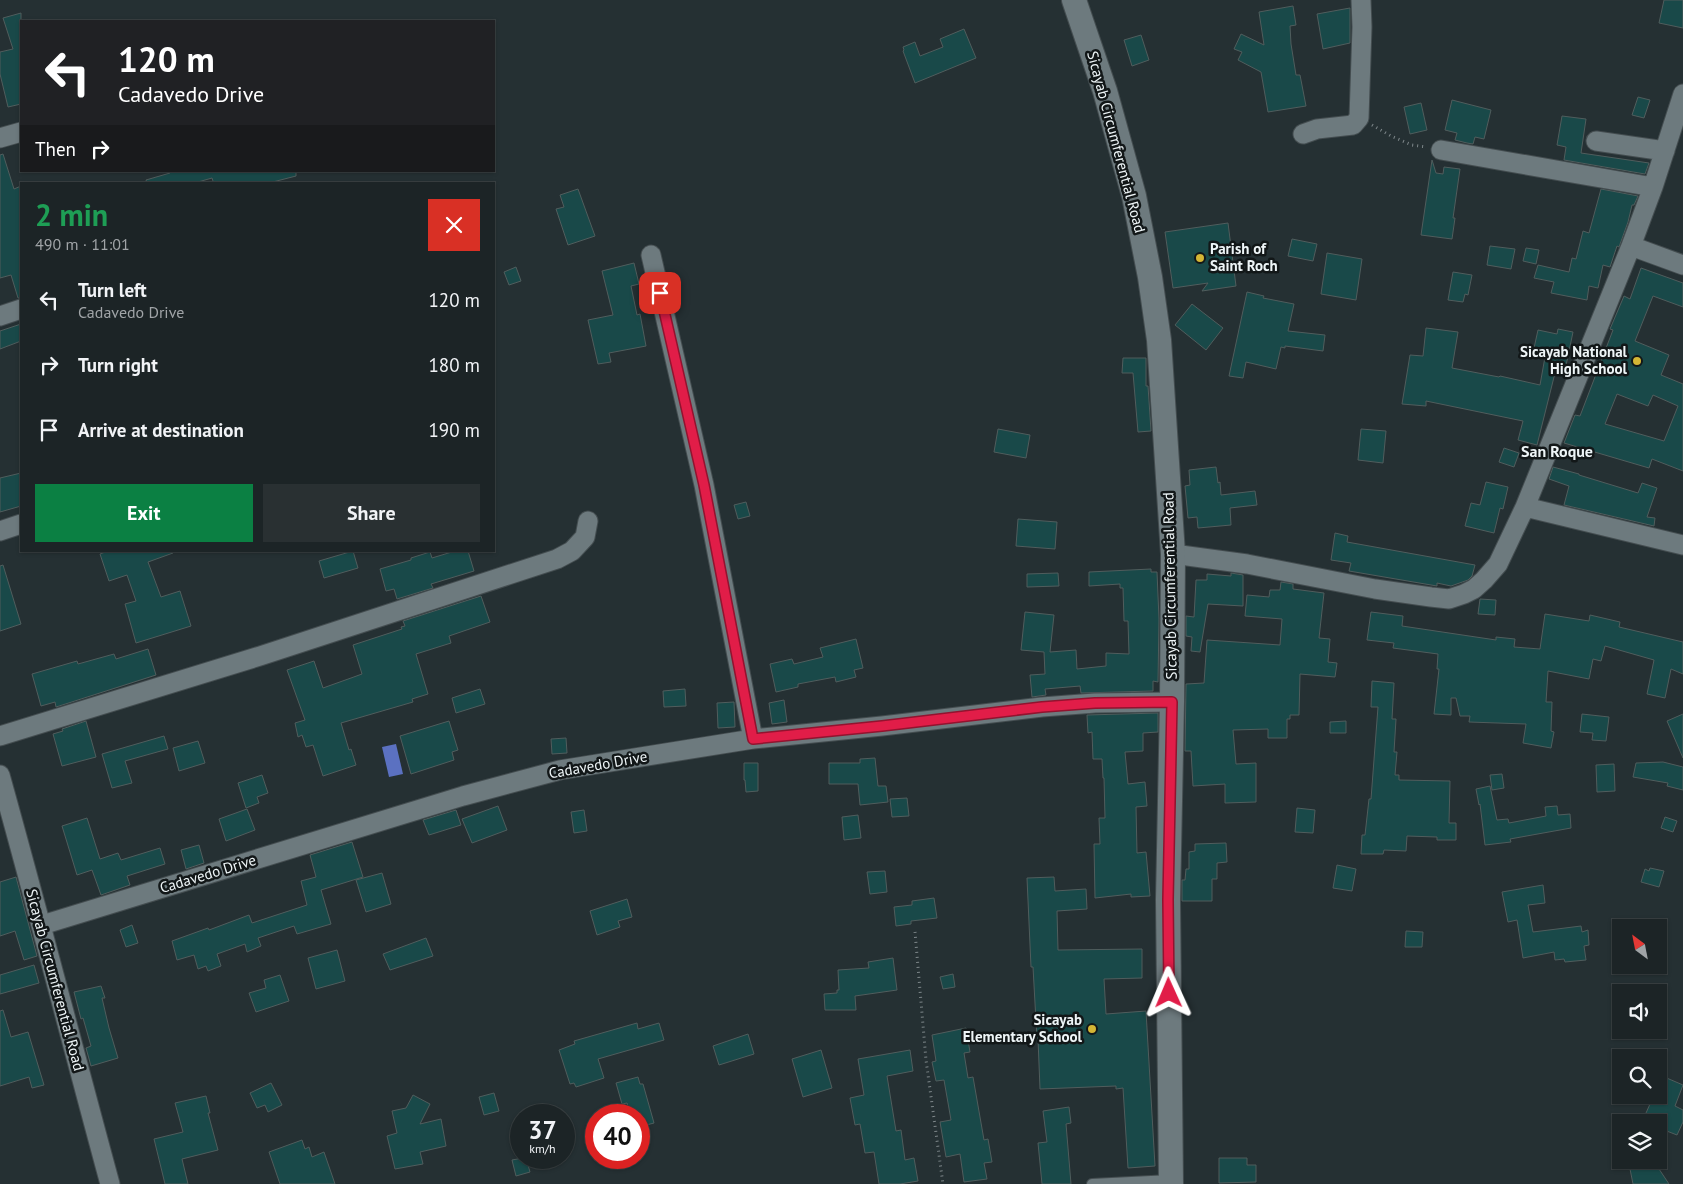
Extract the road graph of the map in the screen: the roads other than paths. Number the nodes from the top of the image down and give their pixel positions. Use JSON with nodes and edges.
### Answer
{"nodes":[{"id":1,"x":1074,"y":0,"type":"edge"},
{"id":2,"x":1361,"y":0,"type":"edge"},
{"id":3,"x":1683,"y":94,"type":"edge"},
{"id":4,"x":20,"y":132,"type":"edge"},
{"id":5,"x":1303,"y":134,"type":"dead end"},
{"id":6,"x":0,"y":138,"type":"edge"},
{"id":7,"x":1596,"y":141,"type":"dead end"},
{"id":8,"x":1441,"y":150,"type":"road end"},
{"id":9,"x":1665,"y":151,"type":"junction"},
{"id":10,"x":1652,"y":187,"type":"junction"},
{"id":11,"x":1631,"y":246,"type":"junction"},
{"id":12,"x":651,"y":255,"type":"dead end"},
{"id":13,"x":1683,"y":265,"type":"edge"},
{"id":14,"x":20,"y":309,"type":"edge"},
{"id":15,"x":0,"y":316,"type":"edge"},
{"id":16,"x":1525,"y":507,"type":"junction"},
{"id":17,"x":588,"y":521,"type":"dead end"},
{"id":18,"x":20,"y":524,"type":"edge"},
{"id":19,"x":0,"y":531,"type":"edge"},
{"id":20,"x":1683,"y":545,"type":"edge"},
{"id":21,"x":1173,"y":554,"type":"junction"},
{"id":22,"x":1172,"y":702,"type":"junction"},
{"id":23,"x":0,"y":736,"type":"edge"},
{"id":24,"x":753,"y":739,"type":"junction"},
{"id":25,"x":0,"y":775,"type":"edge"},
{"id":26,"x":42,"y":924,"type":"junction"},
{"id":27,"x":1171,"y":1182,"type":"edge"},
{"id":28,"x":110,"y":1184,"type":"edge"},
{"id":29,"x":1092,"y":1184,"type":"edge"}],
"edges":[{"from":1,"to":21,"type":"street","name":"Sicayab Circumferential Road"},
{"from":2,"to":5,"type":"street"},
{"from":3,"to":9,"type":"street"},
{"from":4,"to":6,"type":"street"},
{"from":7,"to":9,"type":"street"},
{"from":8,"to":10,"type":"street"},
{"from":9,"to":10,"type":"street"},
{"from":10,"to":11,"type":"street"},
{"from":11,"to":13,"type":"street"},
{"from":11,"to":16,"type":"street"},
{"from":12,"to":24,"type":"street"},
{"from":14,"to":15,"type":"street"},
{"from":16,"to":20,"type":"street"},
{"from":16,"to":21,"type":"street"},
{"from":17,"to":23,"type":"street"},
{"from":18,"to":19,"type":"street"},
{"from":21,"to":22,"type":"street","name":"Sicayab Circumferential Road"},
{"from":22,"to":24,"type":"street","name":"Cadavedo Drive"},
{"from":22,"to":27,"type":"street","name":"Sicayab Circumferential Road"},
{"from":24,"to":26,"type":"street","name":"Cadavedo Drive"},
{"from":25,"to":26,"type":"street","name":"Sicayab Circumferential Road"},
{"from":26,"to":28,"type":"street","name":"Sicayab Circumferential Road"},
{"from":27,"to":29,"type":"lane"}]}
